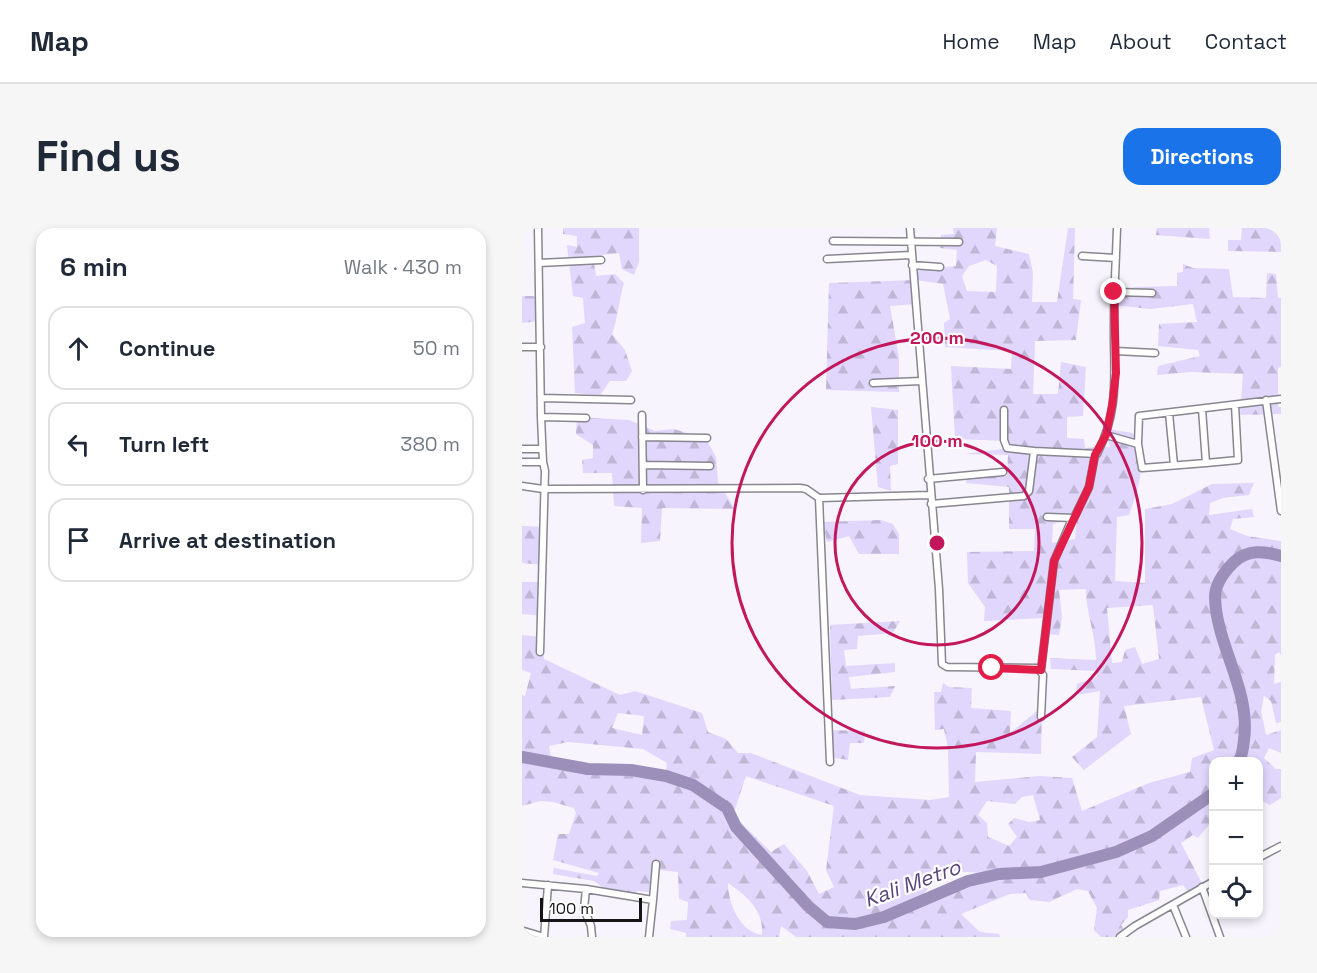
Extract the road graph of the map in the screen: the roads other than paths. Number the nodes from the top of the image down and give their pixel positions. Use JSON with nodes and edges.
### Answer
{"nodes":[{"id":1,"x":538,"y":228,"type":"edge"},
{"id":2,"x":910,"y":228,"type":"edge"},
{"id":3,"x":1117,"y":228,"type":"edge"},
{"id":4,"x":911,"y":239,"type":"junction"},
{"id":5,"x":833,"y":241,"type":"dead end"},
{"id":6,"x":959,"y":242,"type":"dead end"},
{"id":7,"x":911,"y":255,"type":"junction"},
{"id":8,"x":1082,"y":256,"type":"dead end"},
{"id":9,"x":1116,"y":258,"type":"junction"},
{"id":10,"x":827,"y":259,"type":"dead end"},
{"id":11,"x":602,"y":260,"type":"dead end"},
{"id":12,"x":539,"y":263,"type":"junction"},
{"id":13,"x":912,"y":265,"type":"junction"},
{"id":14,"x":940,"y":267,"type":"dead end"},
{"id":15,"x":1114,"y":292,"type":"junction"},
{"id":16,"x":1152,"y":293,"type":"dead end"},
{"id":17,"x":522,"y":347,"type":"edge"},
{"id":18,"x":541,"y":347,"type":"junction"},
{"id":19,"x":1115,"y":351,"type":"junction"},
{"id":20,"x":1155,"y":353,"type":"dead end"},
{"id":21,"x":921,"y":381,"type":"junction"},
{"id":22,"x":873,"y":383,"type":"dead end"},
{"id":23,"x":541,"y":398,"type":"junction"},
{"id":24,"x":1281,"y":399,"type":"edge"},
{"id":25,"x":631,"y":400,"type":"dead end"},
{"id":26,"x":1266,"y":400,"type":"junction"},
{"id":27,"x":1235,"y":405,"type":"junction"},
{"id":28,"x":1202,"y":409,"type":"junction"},
{"id":29,"x":1004,"y":410,"type":"dead end"},
{"id":30,"x":1170,"y":413,"type":"junction"},
{"id":31,"x":642,"y":415,"type":"dead end"},
{"id":32,"x":541,"y":417,"type":"junction"},
{"id":33,"x":586,"y":418,"type":"dead end"},
{"id":34,"x":1106,"y":435,"type":"junction"},
{"id":35,"x":642,"y":437,"type":"junction"},
{"id":36,"x":707,"y":438,"type":"dead end"},
{"id":37,"x":1138,"y":444,"type":"junction"},
{"id":38,"x":522,"y":448,"type":"edge"},
{"id":39,"x":542,"y":449,"type":"junction"},
{"id":40,"x":1034,"y":451,"type":"junction"},
{"id":41,"x":1095,"y":455,"type":"junction"},
{"id":42,"x":522,"y":462,"type":"edge"},
{"id":43,"x":543,"y":462,"type":"junction"},
{"id":44,"x":1206,"y":463,"type":"junction"},
{"id":45,"x":643,"y":465,"type":"junction"},
{"id":46,"x":1174,"y":465,"type":"junction"},
{"id":47,"x":710,"y":466,"type":"dead end"},
{"id":48,"x":1003,"y":472,"type":"dead end"},
{"id":49,"x":928,"y":479,"type":"junction"},
{"id":50,"x":522,"y":486,"type":"edge"},
{"id":51,"x":543,"y":489,"type":"junction"},
{"id":52,"x":643,"y":490,"type":"junction"},
{"id":53,"x":930,"y":495,"type":"junction"},
{"id":54,"x":819,"y":498,"type":"junction"},
{"id":55,"x":931,"y":504,"type":"junction"},
{"id":56,"x":1281,"y":511,"type":"edge"},
{"id":57,"x":1047,"y":517,"type":"dead end"},
{"id":58,"x":1072,"y":519,"type":"junction"},
{"id":59,"x":540,"y":652,"type":"dead end"},
{"id":60,"x":1041,"y":670,"type":"junction"},
{"id":61,"x":1041,"y":717,"type":"dead end"},
{"id":62,"x":830,"y":762,"type":"dead end"},
{"id":63,"x":1281,"y":847,"type":"edge"},
{"id":64,"x":1263,"y":856,"type":"edge"},
{"id":65,"x":656,"y":864,"type":"dead end"},
{"id":66,"x":522,"y":883,"type":"edge"},
{"id":67,"x":1209,"y":884,"type":"edge"},
{"id":68,"x":548,"y":885,"type":"junction"},
{"id":69,"x":1202,"y":887,"type":"junction"},
{"id":70,"x":586,"y":889,"type":"junction"},
{"id":71,"x":653,"y":900,"type":"junction"},
{"id":72,"x":1173,"y":905,"type":"junction"},
{"id":73,"x":1133,"y":927,"type":"junction"},
{"id":74,"x":524,"y":932,"type":"dead end"},
{"id":75,"x":592,"y":937,"type":"edge"},
{"id":76,"x":649,"y":937,"type":"edge"},
{"id":77,"x":1120,"y":937,"type":"edge"},
{"id":78,"x":1136,"y":937,"type":"edge"},
{"id":79,"x":1186,"y":937,"type":"edge"},
{"id":80,"x":1220,"y":937,"type":"edge"}],
"edges":[{"from":1,"to":12,"type":"street"},
{"from":2,"to":4,"type":"street"},
{"from":3,"to":9,"type":"street"},
{"from":4,"to":5,"type":"street"},
{"from":4,"to":6,"type":"street"},
{"from":4,"to":7,"type":"street"},
{"from":7,"to":10,"type":"street"},
{"from":7,"to":13,"type":"street"},
{"from":8,"to":9,"type":"street"},
{"from":9,"to":15,"type":"street"},
{"from":11,"to":12,"type":"street"},
{"from":12,"to":18,"type":"street"},
{"from":13,"to":14,"type":"street"},
{"from":13,"to":21,"type":"street"},
{"from":15,"to":16,"type":"street"},
{"from":15,"to":19,"type":"street"},
{"from":17,"to":18,"type":"street"},
{"from":18,"to":23,"type":"street"},
{"from":19,"to":20,"type":"street"},
{"from":19,"to":34,"type":"street"},
{"from":21,"to":22,"type":"street"},
{"from":21,"to":49,"type":"street"},
{"from":23,"to":25,"type":"street"},
{"from":23,"to":32,"type":"street"},
{"from":24,"to":26,"type":"street"},
{"from":26,"to":27,"type":"street"},
{"from":26,"to":56,"type":"street"},
{"from":27,"to":28,"type":"street"},
{"from":27,"to":44,"type":"street"},
{"from":28,"to":30,"type":"street"},
{"from":28,"to":44,"type":"street"},
{"from":29,"to":40,"type":"street"},
{"from":30,"to":37,"type":"street"},
{"from":30,"to":46,"type":"street"},
{"from":31,"to":35,"type":"street"},
{"from":32,"to":33,"type":"street"},
{"from":32,"to":39,"type":"street"},
{"from":34,"to":37,"type":"street"},
{"from":34,"to":41,"type":"street"},
{"from":35,"to":36,"type":"street"},
{"from":35,"to":45,"type":"street"},
{"from":37,"to":46,"type":"street"},
{"from":38,"to":39,"type":"street"},
{"from":39,"to":43,"type":"street"},
{"from":40,"to":41,"type":"street"},
{"from":40,"to":55,"type":"street"},
{"from":41,"to":58,"type":"street"},
{"from":42,"to":43,"type":"street"},
{"from":43,"to":51,"type":"street"},
{"from":44,"to":46,"type":"street"},
{"from":45,"to":47,"type":"street"},
{"from":45,"to":52,"type":"street"},
{"from":48,"to":49,"type":"street"},
{"from":49,"to":53,"type":"street"},
{"from":50,"to":51,"type":"street"},
{"from":51,"to":52,"type":"street"},
{"from":51,"to":59,"type":"street"},
{"from":52,"to":54,"type":"street"},
{"from":53,"to":54,"type":"street"},
{"from":53,"to":55,"type":"street"},
{"from":54,"to":62,"type":"street"},
{"from":55,"to":60,"type":"street"},
{"from":57,"to":58,"type":"street"},
{"from":58,"to":60,"type":"street"},
{"from":60,"to":61,"type":"street"},
{"from":63,"to":64,"type":"street"},
{"from":65,"to":71,"type":"street"},
{"from":66,"to":68,"type":"street"},
{"from":67,"to":69,"type":"street"},
{"from":68,"to":70,"type":"street"},
{"from":68,"to":74,"type":"street"},
{"from":69,"to":72,"type":"street"},
{"from":69,"to":80,"type":"street"},
{"from":70,"to":71,"type":"street"},
{"from":70,"to":75,"type":"street"},
{"from":71,"to":76,"type":"street"},
{"from":72,"to":73,"type":"street"},
{"from":72,"to":79,"type":"street"},
{"from":73,"to":77,"type":"street"},
{"from":73,"to":78,"type":"street"}]}
